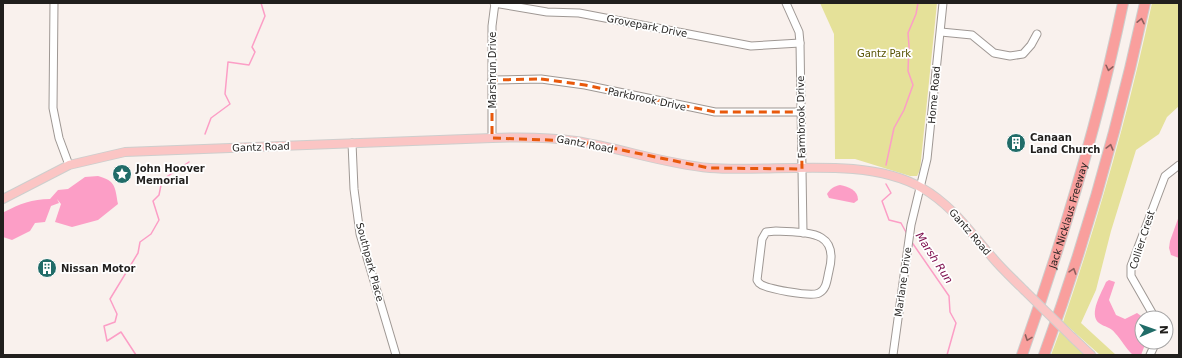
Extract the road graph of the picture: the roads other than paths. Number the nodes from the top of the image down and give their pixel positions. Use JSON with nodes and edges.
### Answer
{"nodes":[{"id":1,"x":54,"y":3,"type":"edge"},
{"id":2,"x":495,"y":3,"type":"edge"},
{"id":3,"x":786,"y":3,"type":"edge"},
{"id":4,"x":943,"y":3,"type":"edge"},
{"id":5,"x":1123,"y":3,"type":"edge"},
{"id":6,"x":1145,"y":3,"type":"edge"},
{"id":7,"x":940,"y":32,"type":"junction"},
{"id":8,"x":1038,"y":34,"type":"dead end"},
{"id":9,"x":800,"y":43,"type":"junction"},
{"id":10,"x":492,"y":80,"type":"junction"},
{"id":11,"x":801,"y":112,"type":"junction"},
{"id":12,"x":492,"y":138,"type":"junction"},
{"id":13,"x":352,"y":143,"type":"junction"},
{"id":14,"x":69,"y":164,"type":"junction"},
{"id":15,"x":1179,"y":165,"type":"edge"},
{"id":16,"x":802,"y":169,"type":"junction"},
{"id":17,"x":921,"y":187,"type":"junction"},
{"id":18,"x":13,"y":195,"type":"junction"},
{"id":19,"x":3,"y":199,"type":"edge"},
{"id":20,"x":3,"y":204,"type":"edge"},
{"id":21,"x":803,"y":233,"type":"junction"},
{"id":22,"x":1150,"y":310,"type":"edge"},
{"id":23,"x":396,"y":355,"type":"edge"},
{"id":24,"x":895,"y":355,"type":"edge"},
{"id":25,"x":1022,"y":355,"type":"edge"},
{"id":26,"x":1044,"y":355,"type":"edge"},
{"id":27,"x":1091,"y":355,"type":"edge"}],
"edges":[{"from":1,"to":14,"type":"street"},
{"from":2,"to":9,"type":"street","name":"Grovepark Drive"},
{"from":2,"to":10,"type":"street","name":"Marshrun Drive"},
{"from":3,"to":9,"type":"street","name":"Farmbrook Drive"},
{"from":4,"to":7,"type":"street","name":"Home Road"},
{"from":5,"to":25,"type":"highway","name":"Jack Nicklaus Freeway","one_way":true},
{"from":26,"to":6,"type":"highway","one_way":true},
{"from":7,"to":8,"type":"street"},
{"from":7,"to":17,"type":"street","name":"Home Road"},
{"from":9,"to":11,"type":"street","name":"Farmbrook Drive"},
{"from":10,"to":11,"type":"street","name":"Parkbrook Drive"},
{"from":10,"to":12,"type":"street","name":"Marshrun Drive"},
{"from":11,"to":16,"type":"street","name":"Farmbrook Drive"},
{"from":12,"to":13,"type":"main road","name":"Gantz Road"},
{"from":12,"to":16,"type":"main road","name":"Gantz Road"},
{"from":13,"to":14,"type":"main road","name":"Gantz Road"},
{"from":13,"to":23,"type":"street","name":"Southpark Place"},
{"from":14,"to":18,"type":"main road","name":"Gantz Road"},
{"from":15,"to":22,"type":"street","name":"Collier Crest"},
{"from":16,"to":17,"type":"main road","name":"Gantz Road"},
{"from":16,"to":21,"type":"street","name":"Farmbrook Drive"},
{"from":17,"to":24,"type":"street","name":"Marlane Drive"},
{"from":17,"to":27,"type":"main road","name":"Gantz Road","bridge":true},
{"from":18,"to":19,"type":"main road","name":"Gantz Road"},
{"from":18,"to":20,"type":"main road","name":"Gantz Road"},
{"from":21,"to":21,"type":"street"}]}
